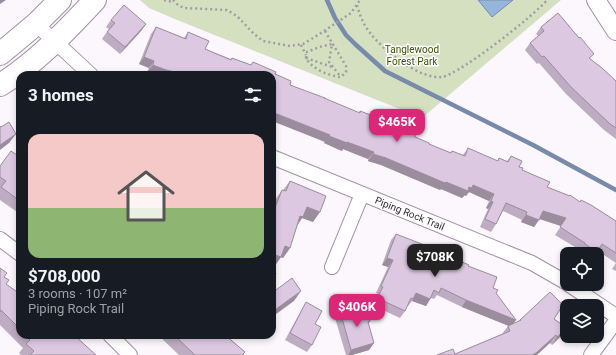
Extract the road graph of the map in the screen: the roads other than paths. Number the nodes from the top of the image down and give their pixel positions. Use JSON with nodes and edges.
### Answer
{"nodes":[{"id":1,"x":60,"y":0,"type":"edge"},
{"id":2,"x":95,"y":0,"type":"edge"},
{"id":3,"x":596,"y":0,"type":"edge"},
{"id":4,"x":613,"y":20,"type":"edge"},
{"id":5,"x":36,"y":24,"type":"junction"},
{"id":6,"x":55,"y":42,"type":"junction"},
{"id":7,"x":0,"y":54,"type":"edge"},
{"id":8,"x":21,"y":71,"type":"edge"},
{"id":9,"x":87,"y":71,"type":"edge"},
{"id":10,"x":16,"y":75,"type":"edge"},
{"id":11,"x":0,"y":85,"type":"edge"},
{"id":12,"x":276,"y":160,"type":"edge"},
{"id":13,"x":362,"y":194,"type":"junction"},
{"id":14,"x":0,"y":239,"type":"edge"},
{"id":15,"x":16,"y":251,"type":"edge"},
{"id":16,"x":332,"y":267,"type":"dead end"},
{"id":17,"x":560,"y":279,"type":"edge"},
{"id":18,"x":578,"y":291,"type":"edge"},
{"id":19,"x":616,"y":316,"type":"edge"},
{"id":20,"x":616,"y":321,"type":"edge"},
{"id":21,"x":114,"y":339,"type":"edge"},
{"id":22,"x":130,"y":355,"type":"edge"},
{"id":23,"x":591,"y":355,"type":"edge"}],
"edges":[{"from":1,"to":5,"type":"main road"},
{"from":2,"to":6,"type":"main road"},
{"from":3,"to":4,"type":"street"},
{"from":5,"to":6,"type":"street"},
{"from":5,"to":7,"type":"main road"},
{"from":6,"to":8,"type":"main road"},
{"from":6,"to":9,"type":"street"},
{"from":10,"to":11,"type":"main road"},
{"from":12,"to":13,"type":"street","name":"Piping Rock Trail"},
{"from":13,"to":16,"type":"street"},
{"from":13,"to":17,"type":"street","name":"Piping Rock Trail"},
{"from":14,"to":15,"type":"street"},
{"from":18,"to":19,"type":"street","name":"Piping Rock Trail"},
{"from":20,"to":23,"type":"street"},
{"from":21,"to":22,"type":"street"}]}
